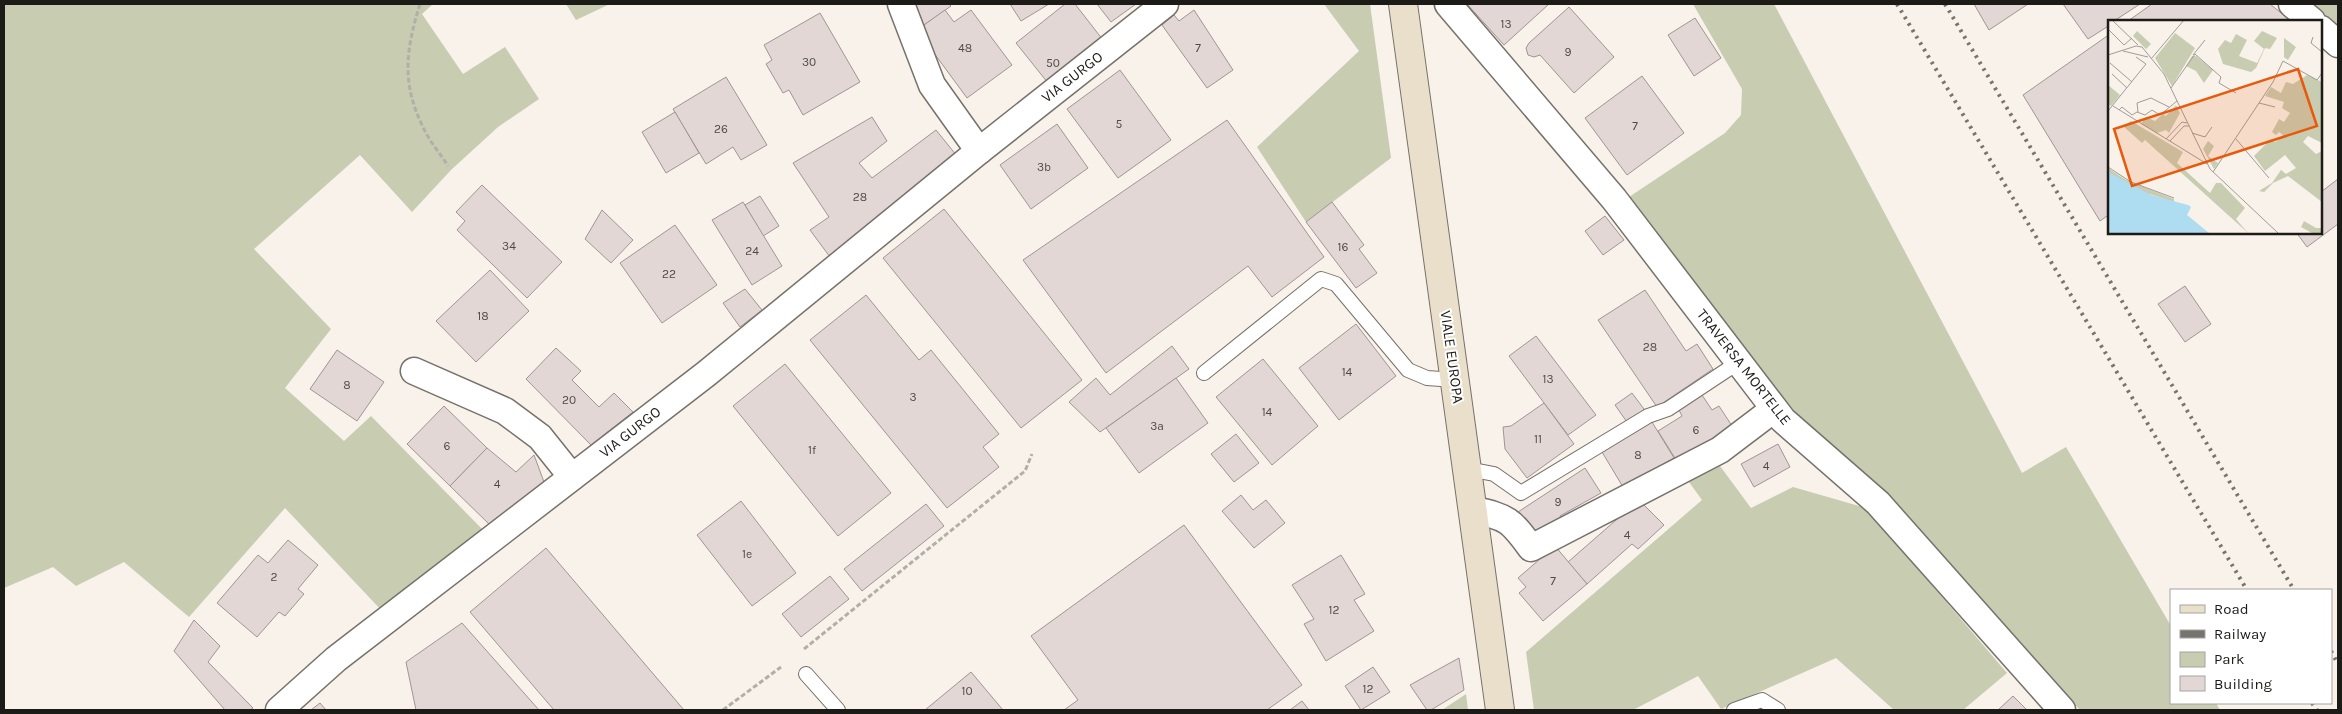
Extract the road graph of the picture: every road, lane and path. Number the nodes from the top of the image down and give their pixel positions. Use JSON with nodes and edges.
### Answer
{"nodes":[{"id":1,"x":420,"y":4,"type":"edge"},
{"id":2,"x":901,"y":4,"type":"edge"},
{"id":3,"x":1166,"y":4,"type":"edge"},
{"id":4,"x":1403,"y":4,"type":"edge"},
{"id":5,"x":1448,"y":4,"type":"edge"},
{"id":6,"x":2292,"y":4,"type":"edge"},
{"id":7,"x":2311,"y":20,"type":"edge"},
{"id":8,"x":2322,"y":30,"type":"edge"},
{"id":9,"x":2338,"y":44,"type":"edge"},
{"id":10,"x":980,"y":150,"type":"junction"},
{"id":11,"x":448,"y":166,"type":"dead end"},
{"id":12,"x":1739,"y":362,"type":"junction"},
{"id":13,"x":414,"y":371,"type":"dead end"},
{"id":14,"x":1204,"y":373,"type":"dead end"},
{"id":15,"x":1455,"y":380,"type":"junction"},
{"id":16,"x":1774,"y":409,"type":"junction"},
{"id":17,"x":1032,"y":454,"type":"dead end"},
{"id":18,"x":1468,"y":469,"type":"junction"},
{"id":19,"x":572,"y":477,"type":"junction"},
{"id":20,"x":1474,"y":510,"type":"junction"},
{"id":21,"x":803,"y":650,"type":"dead end"},
{"id":22,"x":788,"y":661,"type":"dead end"},
{"id":23,"x":806,"y":674,"type":"dead end"},
{"id":24,"x":279,"y":710,"type":"edge"},
{"id":25,"x":723,"y":710,"type":"edge"},
{"id":26,"x":838,"y":710,"type":"edge"},
{"id":27,"x":1500,"y":710,"type":"edge"},
{"id":28,"x":1734,"y":710,"type":"edge"},
{"id":29,"x":1778,"y":710,"type":"edge"},
{"id":30,"x":2062,"y":710,"type":"edge"}],
"edges":[{"from":1,"to":11,"type":"path"},
{"from":2,"to":10,"type":"street"},
{"from":3,"to":10,"type":"street","name":"VIA GURGO"},
{"from":4,"to":15,"type":"street","name":"VIALE EUROPA"},
{"from":5,"to":12,"type":"street","name":"TRAVERSA MORTELLE"},
{"from":6,"to":7,"type":"street"},
{"from":8,"to":9,"type":"street"},
{"from":10,"to":19,"type":"street","name":"VIA GURGO"},
{"from":12,"to":16,"type":"street","name":"TRAVERSA MORTELLE"},
{"from":12,"to":18,"type":"lane"},
{"from":13,"to":19,"type":"street"},
{"from":14,"to":15,"type":"lane"},
{"from":15,"to":18,"type":"street","name":"VIALE EUROPA"},
{"from":16,"to":20,"type":"street"},
{"from":16,"to":30,"type":"street","name":"TRAVERSA MORTELLE"},
{"from":17,"to":21,"type":"path"},
{"from":18,"to":20,"type":"street","name":"VIALE EUROPA"},
{"from":19,"to":24,"type":"street","name":"VIA GURGO"},
{"from":20,"to":27,"type":"street","name":"VIALE EUROPA"},
{"from":22,"to":25,"type":"path"},
{"from":23,"to":26,"type":"lane"},
{"from":28,"to":29,"type":"lane"}]}
